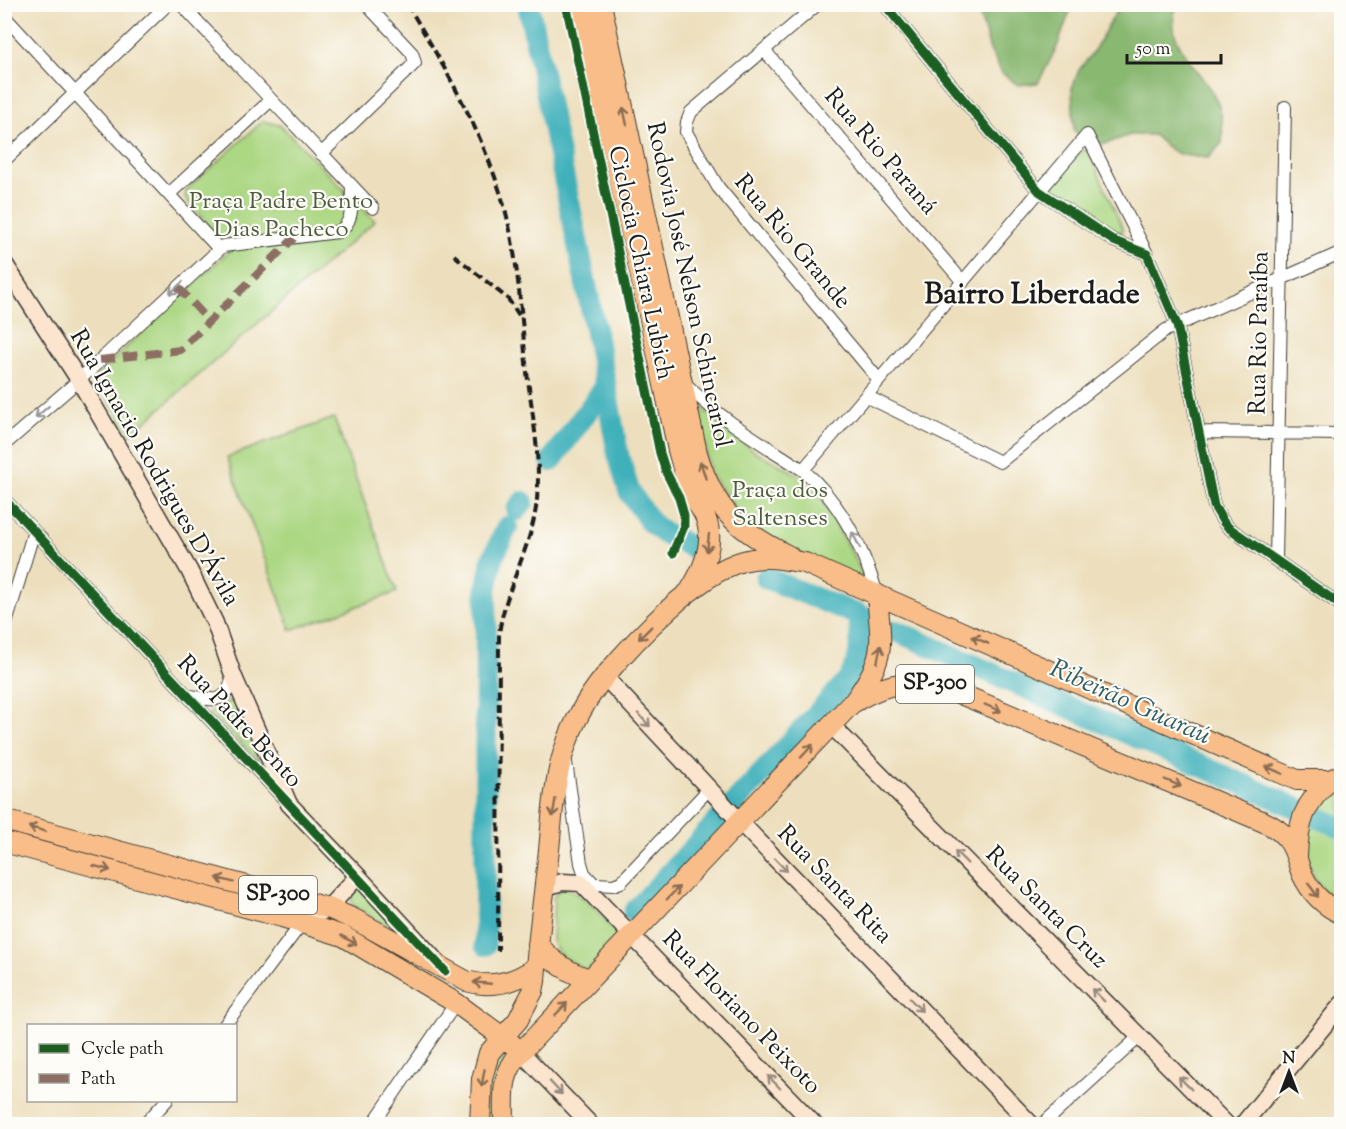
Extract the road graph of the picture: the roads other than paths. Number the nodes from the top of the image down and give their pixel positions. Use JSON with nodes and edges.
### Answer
{"nodes":[{"id":1,"x":168,"y":4,"type":"edge"},
{"id":2,"x":181,"y":4,"type":"edge"},
{"id":3,"x":366,"y":4,"type":"edge"},
{"id":4,"x":582,"y":4,"type":"edge"},
{"id":5,"x":601,"y":4,"type":"edge"},
{"id":6,"x":818,"y":4,"type":"edge"},
{"id":7,"x":884,"y":4,"type":"edge"},
{"id":8,"x":4,"y":16,"type":"edge"},
{"id":9,"x":764,"y":50,"type":"junction"},
{"id":10,"x":75,"y":93,"type":"junction"},
{"id":11,"x":271,"y":100,"type":"junction"},
{"id":12,"x":1285,"y":107,"type":"dead end"},
{"id":13,"x":321,"y":154,"type":"junction"},
{"id":14,"x":4,"y":161,"type":"edge"},
{"id":15,"x":352,"y":186,"type":"junction"},
{"id":16,"x":1039,"y":191,"type":"junction"},
{"id":17,"x":169,"y":194,"type":"junction"},
{"id":18,"x":373,"y":208,"type":"dead end"},
{"id":19,"x":219,"y":249,"type":"junction"},
{"id":20,"x":1341,"y":252,"type":"edge"},
{"id":21,"x":1147,"y":254,"type":"junction"},
{"id":22,"x":4,"y":263,"type":"edge"},
{"id":23,"x":1282,"y":278,"type":"junction"},
{"id":24,"x":963,"y":282,"type":"junction"},
{"id":25,"x":1177,"y":325,"type":"junction"},
{"id":26,"x":681,"y":379,"type":"junction"},
{"id":27,"x":79,"y":380,"type":"junction"},
{"id":28,"x":879,"y":380,"type":"junction"},
{"id":29,"x":866,"y":396,"type":"junction"},
{"id":30,"x":1200,"y":432,"type":"junction"},
{"id":31,"x":1279,"y":433,"type":"junction"},
{"id":32,"x":1341,"y":434,"type":"edge"},
{"id":33,"x":4,"y":445,"type":"edge"},
{"id":34,"x":803,"y":470,"type":"junction"},
{"id":35,"x":4,"y":499,"type":"edge"},
{"id":36,"x":33,"y":531,"type":"junction"},
{"id":37,"x":1276,"y":560,"type":"junction"},
{"id":38,"x":805,"y":563,"type":"junction"},
{"id":39,"x":688,"y":593,"type":"junction"},
{"id":40,"x":877,"y":594,"type":"junction"},
{"id":41,"x":1341,"y":606,"type":"edge"},
{"id":42,"x":4,"y":630,"type":"edge"},
{"id":43,"x":233,"y":675,"type":"junction"},
{"id":44,"x":604,"y":677,"type":"junction"},
{"id":45,"x":187,"y":695,"type":"junction"},
{"id":46,"x":851,"y":704,"type":"junction"},
{"id":47,"x":831,"y":725,"type":"junction"},
{"id":48,"x":564,"y":751,"type":"junction"},
{"id":49,"x":1336,"y":778,"type":"edge"},
{"id":50,"x":714,"y":794,"type":"junction"},
{"id":51,"x":289,"y":804,"type":"junction"},
{"id":52,"x":737,"y":819,"type":"junction"},
{"id":53,"x":5,"y":820,"type":"edge"},
{"id":54,"x":4,"y":842,"type":"edge"},
{"id":55,"x":1297,"y":856,"type":"junction"},
{"id":56,"x":358,"y":876,"type":"junction"},
{"id":57,"x":587,"y":884,"type":"junction"},
{"id":58,"x":544,"y":888,"type":"junction"},
{"id":59,"x":328,"y":908,"type":"junction"},
{"id":60,"x":1341,"y":914,"type":"edge"},
{"id":61,"x":302,"y":923,"type":"junction"},
{"id":62,"x":633,"y":935,"type":"junction"},
{"id":63,"x":538,"y":944,"type":"junction"},
{"id":64,"x":536,"y":967,"type":"junction"},
{"id":65,"x":445,"y":971,"type":"junction"},
{"id":66,"x":590,"y":979,"type":"junction"},
{"id":67,"x":456,"y":1003,"type":"junction"},
{"id":68,"x":1341,"y":1004,"type":"edge"},
{"id":69,"x":226,"y":1024,"type":"edge"},
{"id":70,"x":503,"y":1036,"type":"junction"},
{"id":71,"x":1139,"y":1037,"type":"junction"},
{"id":72,"x":521,"y":1052,"type":"junction"},
{"id":73,"x":166,"y":1102,"type":"edge"},
{"id":74,"x":145,"y":1125,"type":"edge"},
{"id":75,"x":373,"y":1125,"type":"edge"},
{"id":76,"x":480,"y":1125,"type":"edge"},
{"id":77,"x":504,"y":1125,"type":"edge"},
{"id":78,"x":590,"y":1125,"type":"edge"},
{"id":79,"x":814,"y":1125,"type":"edge"},
{"id":80,"x":1031,"y":1125,"type":"edge"},
{"id":81,"x":1042,"y":1125,"type":"edge"},
{"id":82,"x":1226,"y":1125,"type":"edge"},
{"id":83,"x":1243,"y":1125,"type":"edge"}],
"edges":[{"from":1,"to":10,"type":"street"},
{"from":2,"to":11,"type":"street"},
{"from":3,"to":13,"type":"street"},
{"from":4,"to":39,"type":"main road","name":"Rodovia José Nelson Schincariol","one_way":true},
{"from":26,"to":5,"type":"main road","name":"Rodovia José Nelson Schincariol","one_way":true},
{"from":6,"to":9,"type":"street"},
{"from":7,"to":16,"type":"street"},
{"from":8,"to":10,"type":"street"},
{"from":9,"to":24,"type":"street","name":"Rua Rio Paraná"},
{"from":9,"to":28,"type":"street","name":"Rua Rio Grande"},
{"from":10,"to":14,"type":"street"},
{"from":10,"to":17,"type":"street"},
{"from":11,"to":13,"type":"street"},
{"from":11,"to":17,"type":"street"},
{"from":12,"to":23,"type":"street","name":"Rua Rio Paraíba"},
{"from":13,"to":15,"type":"street"},
{"from":15,"to":18,"type":"street"},
{"from":15,"to":19,"type":"street"},
{"from":16,"to":21,"type":"street"},
{"from":16,"to":21,"type":"street"},
{"from":16,"to":24,"type":"street"},
{"from":17,"to":19,"type":"street"},
{"from":19,"to":27,"type":"street","one_way":true},
{"from":20,"to":23,"type":"street"},
{"from":21,"to":25,"type":"street"},
{"from":22,"to":27,"type":"street","name":"Rua Ignacio Rodrigues D'Ávila"},
{"from":23,"to":25,"type":"street"},
{"from":23,"to":31,"type":"street","name":"Rua Rio Paraíba"},
{"from":24,"to":28,"type":"street"},
{"from":25,"to":29,"type":"street"},
{"from":25,"to":30,"type":"street"},
{"from":26,"to":34,"type":"street"},
{"from":38,"to":26,"type":"main road","name":"Rodovia José Nelson Schincariol","one_way":true},
{"from":27,"to":33,"type":"street","one_way":true},
{"from":27,"to":43,"type":"street","name":"Rua Ignacio Rodrigues D'Ávila"},
{"from":28,"to":29,"type":"street"},
{"from":29,"to":34,"type":"street"},
{"from":30,"to":31,"type":"street"},
{"from":30,"to":37,"type":"street"},
{"from":31,"to":32,"type":"street"},
{"from":31,"to":37,"type":"street","name":"Rua Rio Paraíba"},
{"from":40,"to":34,"type":"street","one_way":true},
{"from":35,"to":36,"type":"street","name":"Rua Padre Bento"},
{"from":36,"to":42,"type":"street"},
{"from":36,"to":45,"type":"street","name":"Rua Padre Bento"},
{"from":37,"to":41,"type":"street"},
{"from":38,"to":39,"type":"main road","number":"SP-300"},
{"from":38,"to":40,"type":"main road","number":"SP-300"},
{"from":39,"to":44,"type":"main road","number":"SP-300","one_way":true},
{"from":46,"to":40,"type":"main road","one_way":true},
{"from":49,"to":40,"type":"main road","number":"SP-300","one_way":true},
{"from":43,"to":45,"type":"street"},
{"from":43,"to":51,"type":"street","name":"Rua Ignacio Rodrigues D'Ávila"},
{"from":44,"to":48,"type":"main road","number":"SP-300"},
{"from":44,"to":50,"type":"street","name":"Rua Santa Rita","one_way":true},
{"from":45,"to":51,"type":"street","name":"Rua Padre Bento"},
{"from":46,"to":47,"type":"main road","number":"SP-300"},
{"from":46,"to":55,"type":"main road","number":"SP-300","one_way":true},
{"from":52,"to":47,"type":"main road","number":"SP-300","one_way":true},
{"from":71,"to":47,"type":"street","name":"Rua Santa Cruz","one_way":true},
{"from":48,"to":57,"type":"street"},
{"from":48,"to":58,"type":"main road","number":"SP-300","one_way":true},
{"from":49,"to":55,"type":"main road"},
{"from":50,"to":52,"type":"street","name":"Rua Santa Rita"},
{"from":50,"to":57,"type":"street"},
{"from":51,"to":56,"type":"street","name":"Rua Padre Bento"},
{"from":62,"to":52,"type":"main road","number":"SP-300","one_way":true},
{"from":52,"to":80,"type":"street","name":"Rua Santa Rita","one_way":true},
{"from":59,"to":53,"type":"main road","number":"SP-300","one_way":true},
{"from":54,"to":61,"type":"main road","number":"SP-300","one_way":true},
{"from":55,"to":60,"type":"main road","number":"SP-300","one_way":true},
{"from":56,"to":59,"type":"street"},
{"from":56,"to":65,"type":"street","name":"Rua Padre Bento"},
{"from":57,"to":58,"type":"street"},
{"from":57,"to":62,"type":"street"},
{"from":58,"to":63,"type":"main road","number":"SP-300"},
{"from":59,"to":61,"type":"street"},
{"from":59,"to":65,"type":"main road","number":"SP-300"},
{"from":61,"to":67,"type":"main road","number":"SP-300","one_way":true},
{"from":61,"to":69,"type":"street"},
{"from":62,"to":66,"type":"main road","number":"SP-300"},
{"from":79,"to":62,"type":"street","name":"Rua Floriano Peixoto","one_way":true},
{"from":63,"to":64,"type":"main road","number":"SP-300"},
{"from":63,"to":66,"type":"main road"},
{"from":64,"to":65,"type":"main road","number":"SP-300","one_way":true},
{"from":64,"to":70,"type":"main road"},
{"from":72,"to":66,"type":"main road","number":"SP-300","one_way":true},
{"from":67,"to":70,"type":"main road","number":"SP-300"},
{"from":67,"to":75,"type":"street"},
{"from":68,"to":83,"type":"street"},
{"from":70,"to":72,"type":"main road","number":"SP-300"},
{"from":70,"to":76,"type":"main road","one_way":true},
{"from":71,"to":81,"type":"street"},
{"from":82,"to":71,"type":"street","name":"Rua Santa Cruz","one_way":true},
{"from":72,"to":77,"type":"main road"},
{"from":72,"to":78,"type":"street","one_way":true},
{"from":73,"to":74,"type":"street"}]}
